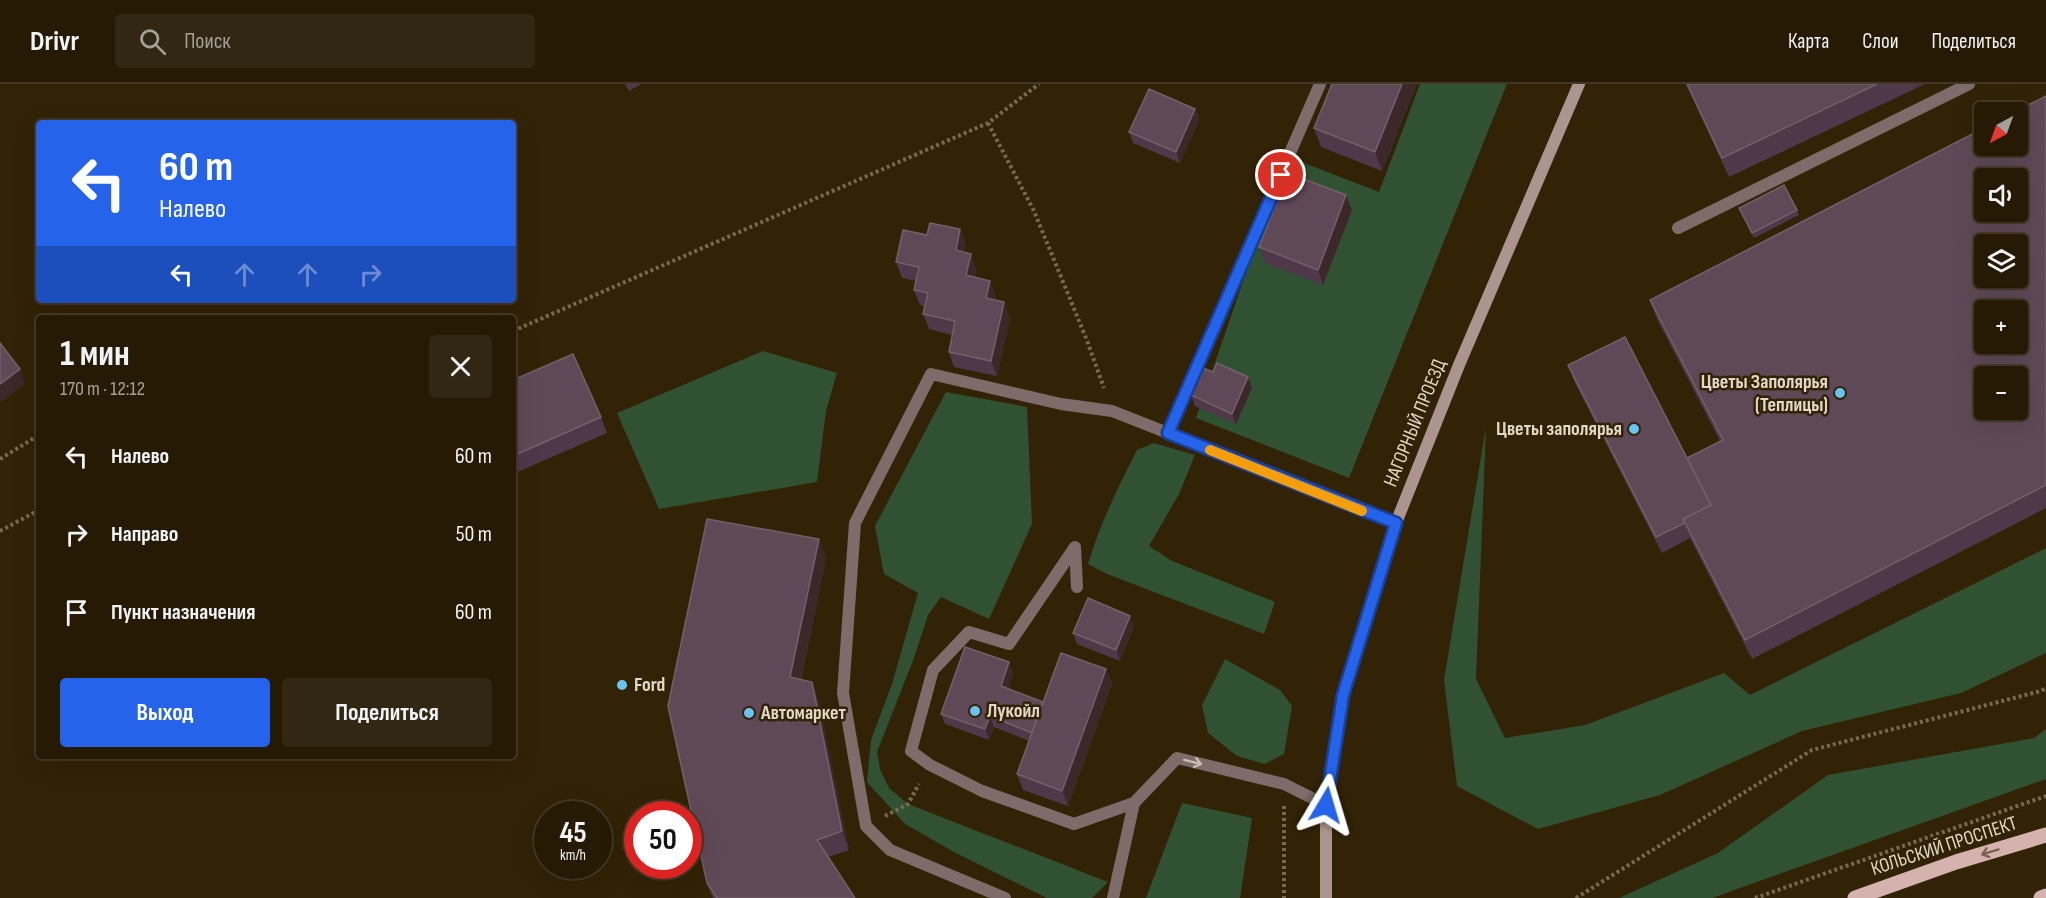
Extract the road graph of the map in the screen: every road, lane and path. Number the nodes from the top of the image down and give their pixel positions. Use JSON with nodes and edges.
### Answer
{"nodes":[{"id":1,"x":1039,"y":84,"type":"edge"},
{"id":2,"x":1320,"y":84,"type":"edge"},
{"id":3,"x":1579,"y":84,"type":"edge"},
{"id":4,"x":1969,"y":84,"type":"edge"},
{"id":5,"x":988,"y":123,"type":"junction"},
{"id":6,"x":1678,"y":228,"type":"dead end"},
{"id":7,"x":516,"y":330,"type":"edge"},
{"id":8,"x":1112,"y":411,"type":"junction"},
{"id":9,"x":1168,"y":433,"type":"junction"},
{"id":10,"x":36,"y":437,"type":"edge"},
{"id":11,"x":0,"y":459,"type":"edge"},
{"id":12,"x":36,"y":512,"type":"edge"},
{"id":13,"x":1396,"y":523,"type":"junction"},
{"id":14,"x":0,"y":531,"type":"edge"},
{"id":15,"x":1077,"y":587,"type":"dead end"},
{"id":16,"x":2046,"y":688,"type":"edge"},
{"id":17,"x":930,"y":765,"type":"junction"},
{"id":18,"x":1284,"y":784,"type":"junction"},
{"id":19,"x":2046,"y":796,"type":"edge"},
{"id":20,"x":1134,"y":803,"type":"junction"},
{"id":21,"x":1326,"y":805,"type":"junction"},
{"id":22,"x":866,"y":826,"type":"junction"},
{"id":23,"x":2046,"y":835,"type":"edge"},
{"id":24,"x":2046,"y":896,"type":"edge"},
{"id":25,"x":1005,"y":898,"type":"edge"},
{"id":26,"x":1113,"y":898,"type":"edge"},
{"id":27,"x":1284,"y":898,"type":"edge"},
{"id":28,"x":1326,"y":898,"type":"edge"},
{"id":29,"x":1576,"y":898,"type":"edge"},
{"id":30,"x":1755,"y":898,"type":"edge"},
{"id":31,"x":1855,"y":898,"type":"edge"},
{"id":32,"x":2040,"y":898,"type":"edge"}],
"edges":[{"from":1,"to":5,"type":"path"},
{"from":2,"to":9,"type":"lane"},
{"from":3,"to":13,"type":"main road","name":"НАГОРНЫЙ ПРОЕЗД"},
{"from":4,"to":6,"type":"lane"},
{"from":5,"to":7,"type":"path"},
{"from":5,"to":8,"type":"path"},
{"from":8,"to":9,"type":"lane"},
{"from":8,"to":22,"type":"lane"},
{"from":9,"to":13,"type":"lane"},
{"from":10,"to":11,"type":"path"},
{"from":12,"to":14,"type":"path"},
{"from":13,"to":21,"type":"main road","name":"НАГОРНЫЙ ПРОЕЗД"},
{"from":15,"to":17,"type":"lane"},
{"from":16,"to":29,"type":"path"},
{"from":17,"to":20,"type":"lane"},
{"from":17,"to":22,"type":"path"},
{"from":20,"to":18,"type":"lane","one_way":true},
{"from":18,"to":21,"type":"lane"},
{"from":18,"to":27,"type":"path"},
{"from":19,"to":30,"type":"path"},
{"from":20,"to":26,"type":"lane"},
{"from":21,"to":28,"type":"main road","name":"НАГОРНЫЙ ПРОЕЗД"},
{"from":22,"to":25,"type":"lane"},
{"from":23,"to":31,"type":"main road","name":"КОЛЬСКИЙ ПРОСПЕКТ","one_way":true},
{"from":24,"to":32,"type":"main road"}]}
